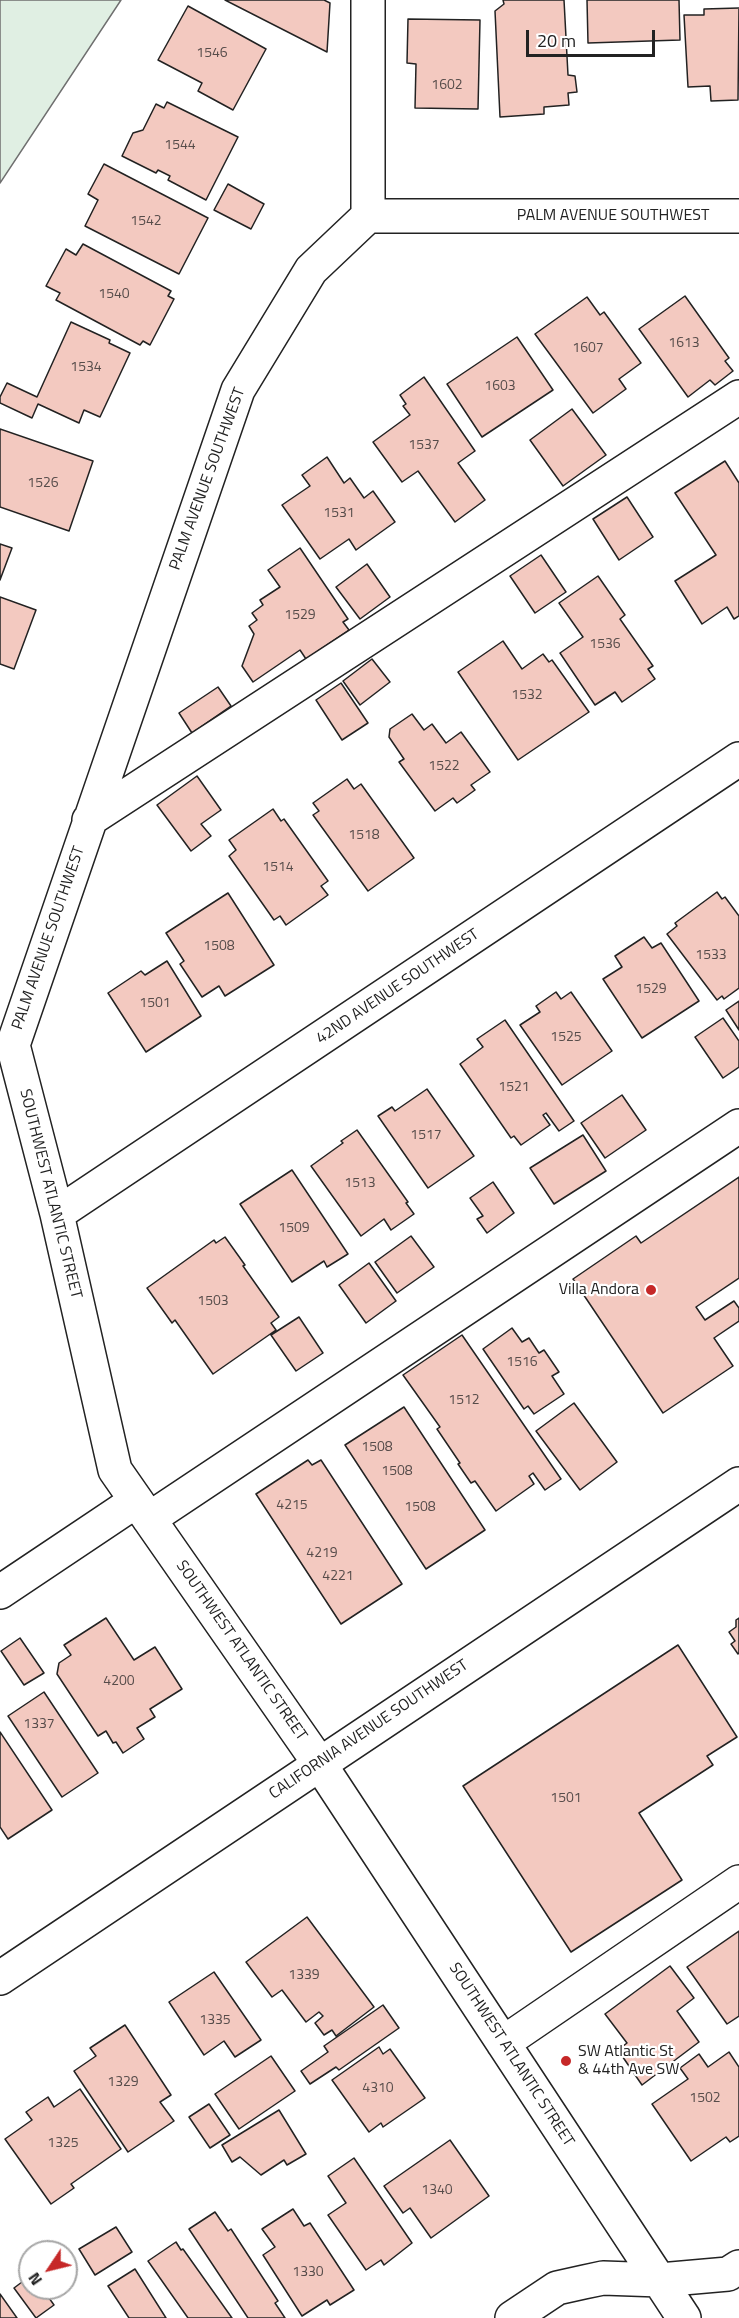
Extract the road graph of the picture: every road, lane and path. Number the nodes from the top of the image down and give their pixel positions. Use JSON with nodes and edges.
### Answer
{"nodes":[{"id":1,"x":368,"y":0,"type":"edge"},
{"id":2,"x":368,"y":216,"type":"junction"},
{"id":3,"x":739,"y":216,"type":"edge"},
{"id":4,"x":739,"y":398,"type":"edge"},
{"id":5,"x":739,"y":759,"type":"edge"},
{"id":6,"x":90,"y":820,"type":"junction"},
{"id":7,"x":6,"y":1047,"type":"edge"},
{"id":8,"x":739,"y":1126,"type":"edge"},
{"id":9,"x":57,"y":1214,"type":"junction"},
{"id":10,"x":739,"y":1484,"type":"edge"},
{"id":11,"x":142,"y":1510,"type":"junction"},
{"id":12,"x":0,"y":1592,"type":"edge"},
{"id":13,"x":320,"y":1763,"type":"junction"},
{"id":14,"x":739,"y":1882,"type":"edge"},
{"id":15,"x":0,"y":1978,"type":"edge"},
{"id":16,"x":503,"y":2043,"type":"junction"},
{"id":17,"x":739,"y":2267,"type":"edge"},
{"id":18,"x":660,"y":2280,"type":"junction"},
{"id":19,"x":512,"y":2318,"type":"edge"},
{"id":20,"x":684,"y":2318,"type":"edge"}],
"edges":[{"from":1,"to":2,"type":"street"},
{"from":2,"to":3,"type":"street","name":"PALM AVENUE SOUTHWEST"},
{"from":2,"to":6,"type":"street","name":"PALM AVENUE SOUTHWEST"},
{"from":4,"to":6,"type":"street"},
{"from":5,"to":9,"type":"street","name":"42ND AVENUE SOUTHWEST"},
{"from":6,"to":7,"type":"street","name":"PALM AVENUE SOUTHWEST"},
{"from":7,"to":9,"type":"street","name":"SOUTHWEST ATLANTIC STREET"},
{"from":8,"to":11,"type":"street"},
{"from":9,"to":11,"type":"street","name":"SOUTHWEST ATLANTIC STREET"},
{"from":10,"to":13,"type":"street","name":"CALIFORNIA AVENUE SOUTHWEST"},
{"from":11,"to":12,"type":"street"},
{"from":11,"to":13,"type":"street","name":"SOUTHWEST ATLANTIC STREET"},
{"from":13,"to":15,"type":"street","name":"CALIFORNIA AVENUE SOUTHWEST"},
{"from":13,"to":16,"type":"street","name":"SOUTHWEST ATLANTIC STREET"},
{"from":14,"to":16,"type":"street"},
{"from":16,"to":18,"type":"street","name":"SOUTHWEST ATLANTIC STREET"},
{"from":17,"to":18,"type":"street"},
{"from":18,"to":19,"type":"street"},
{"from":18,"to":20,"type":"street","name":"SOUTHWEST ATLANTIC STREET"}]}
